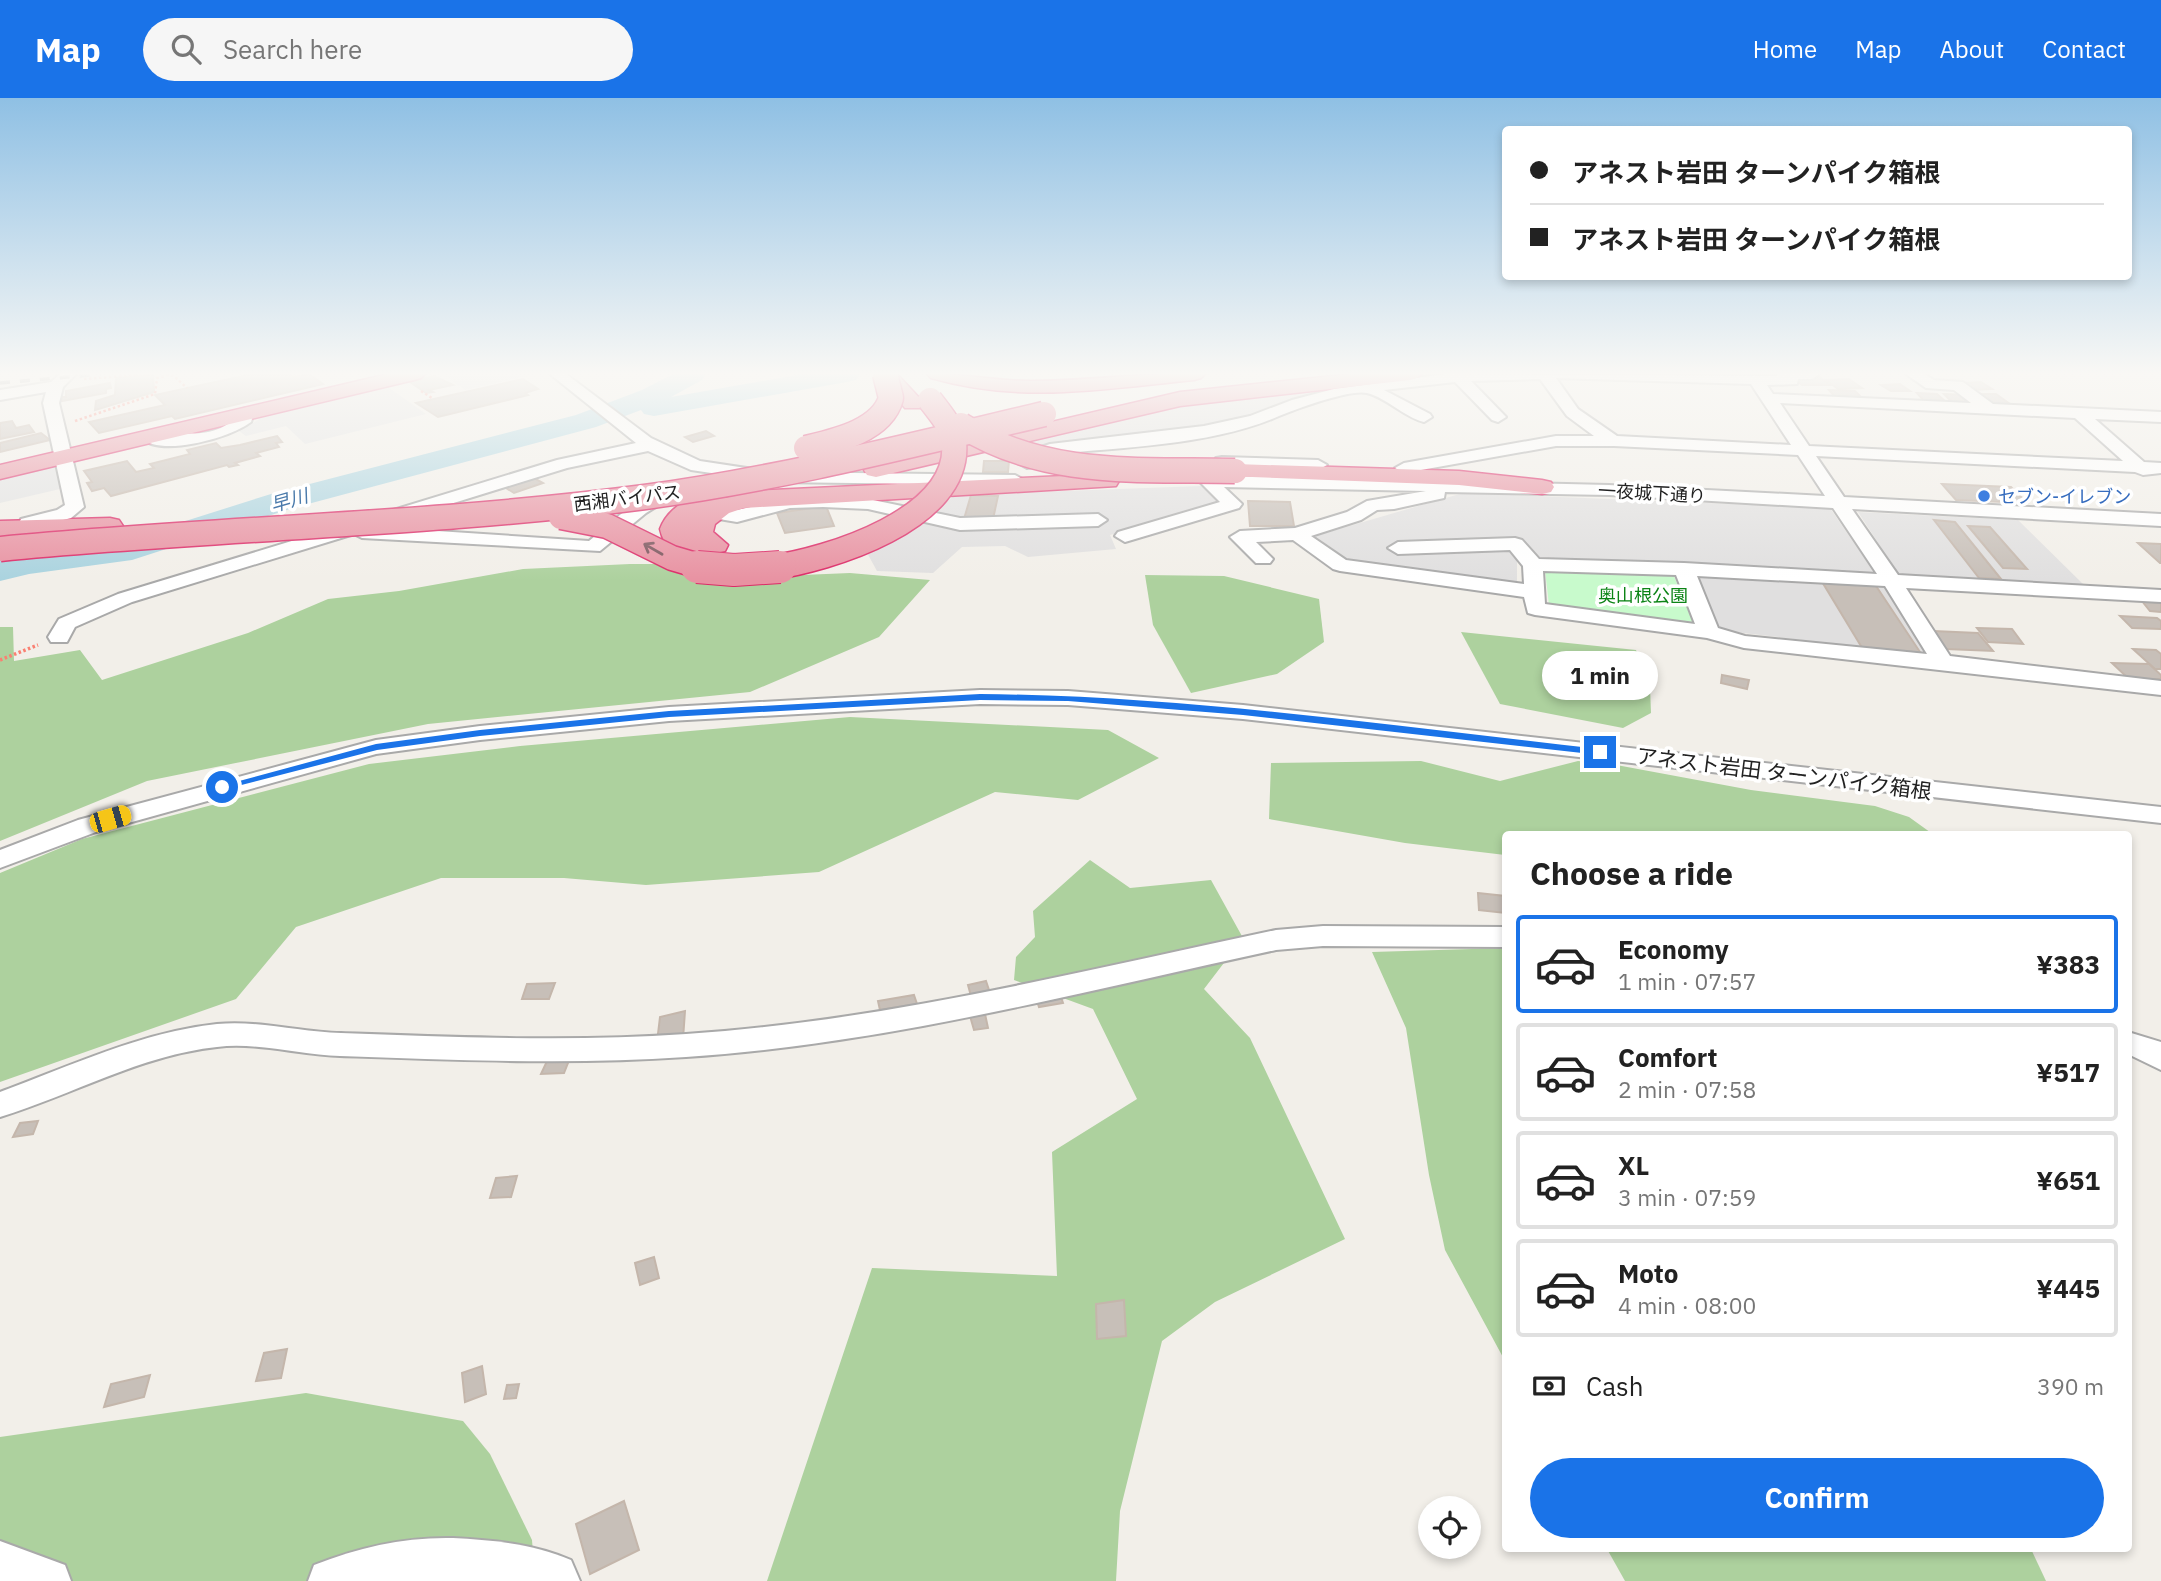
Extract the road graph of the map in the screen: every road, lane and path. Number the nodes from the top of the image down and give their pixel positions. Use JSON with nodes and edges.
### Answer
{"nodes":[{"id":1,"x":61,"y":443,"type":"edge"},
{"id":2,"x":122,"y":443,"type":"edge"},
{"id":3,"x":647,"y":443,"type":"joint"},
{"id":4,"x":822,"y":443,"type":"edge"},
{"id":5,"x":884,"y":443,"type":"edge"},
{"id":6,"x":914,"y":443,"type":"edge"},
{"id":7,"x":940,"y":443,"type":"edge"},
{"id":8,"x":954,"y":443,"type":"edge"},
{"id":9,"x":986,"y":443,"type":"edge"},
{"id":10,"x":991,"y":443,"type":"edge"},
{"id":11,"x":1104,"y":443,"type":"edge"},
{"id":12,"x":1539,"y":443,"type":"edge"},
{"id":13,"x":1681,"y":443,"type":"edge"},
{"id":14,"x":1797,"y":443,"type":"edge"},
{"id":15,"x":2112,"y":443,"type":"edge"},
{"id":16,"x":1801,"y":449,"type":"junction"},
{"id":17,"x":64,"y":457,"type":"junction"},
{"id":18,"x":2139,"y":467,"type":"junction"},
{"id":19,"x":1404,"y":468,"type":"junction"},
{"id":20,"x":2161,"y":468,"type":"edge"},
{"id":21,"x":714,"y":469,"type":"junction"},
{"id":22,"x":0,"y":472,"type":"edge"},
{"id":23,"x":1224,"y":476,"type":"junction"},
{"id":24,"x":1026,"y":480,"type":"junction"},
{"id":25,"x":1107,"y":481,"type":"junction"},
{"id":26,"x":1457,"y":485,"type":"junction"},
{"id":27,"x":1542,"y":487,"type":"junction"},
{"id":28,"x":2161,"y":487,"type":"edge"},
{"id":29,"x":1609,"y":490,"type":"junction"},
{"id":30,"x":659,"y":497,"type":"junction"},
{"id":31,"x":484,"y":501,"type":"junction"},
{"id":32,"x":1837,"y":503,"type":"junction"},
{"id":33,"x":684,"y":504,"type":"dead end"},
{"id":34,"x":446,"y":515,"type":"junction"},
{"id":35,"x":726,"y":515,"type":"dead end"},
{"id":36,"x":1098,"y":520,"type":"dead end"},
{"id":37,"x":2161,"y":520,"type":"edge"},
{"id":38,"x":34,"y":525,"type":"junction"},
{"id":39,"x":357,"y":528,"type":"junction"},
{"id":40,"x":107,"y":532,"type":"junction"},
{"id":41,"x":1297,"y":534,"type":"junction"},
{"id":42,"x":1125,"y":536,"type":"dead end"},
{"id":43,"x":0,"y":541,"type":"edge"},
{"id":44,"x":1398,"y":548,"type":"dead end"},
{"id":45,"x":705,"y":549,"type":"junction"},
{"id":46,"x":1263,"y":559,"type":"dead end"},
{"id":47,"x":1533,"y":565,"type":"junction"},
{"id":48,"x":1684,"y":569,"type":"junction"},
{"id":49,"x":1891,"y":580,"type":"junction"},
{"id":50,"x":1534,"y":592,"type":"junction"},
{"id":51,"x":2161,"y":596,"type":"edge"},
{"id":52,"x":1709,"y":632,"type":"junction"},
{"id":53,"x":59,"y":638,"type":"joint"},
{"id":54,"x":0,"y":660,"type":"edge"},
{"id":55,"x":1942,"y":662,"type":"junction"},
{"id":56,"x":2161,"y":688,"type":"edge"},
{"id":57,"x":2161,"y":815,"type":"edge"},
{"id":58,"x":0,"y":860,"type":"edge"},
{"id":59,"x":1502,"y":937,"type":"edge"},
{"id":60,"x":2132,"y":1044,"type":"edge"},
{"id":61,"x":2161,"y":1058,"type":"edge"},
{"id":62,"x":0,"y":1105,"type":"edge"},
{"id":63,"x":0,"y":1563,"type":"edge"},
{"id":64,"x":49,"y":1581,"type":"edge"},
{"id":65,"x":330,"y":1581,"type":"edge"},
{"id":66,"x":558,"y":1581,"type":"edge"}],
"edges":[{"from":1,"to":17,"type":"street"},
{"from":2,"to":17,"type":"highway"},
{"from":3,"to":21,"type":"street","name":"一夜城下通り"},
{"from":3,"to":39,"type":"street"},
{"from":4,"to":31,"type":"highway","bridge":true},
{"from":5,"to":31,"type":"highway","name":"西湘バイパス","bridge":true},
{"from":6,"to":34,"type":"highway","name":"西湘バイパス","bridge":true},
{"from":7,"to":45,"type":"highway","bridge":true},
{"from":8,"to":34,"type":"highway","one_way":true,"bridge":true},
{"from":9,"to":23,"type":"highway","bridge":true},
{"from":10,"to":45,"type":"highway"},
{"from":11,"to":24,"type":"street"},
{"from":12,"to":19,"type":"street"},
{"from":13,"to":16,"type":"street"},
{"from":14,"to":16,"type":"street"},
{"from":15,"to":18,"type":"street"},
{"from":16,"to":18,"type":"street"},
{"from":16,"to":32,"type":"street"},
{"from":17,"to":22,"type":"highway"},
{"from":17,"to":38,"type":"street"},
{"from":18,"to":20,"type":"street"},
{"from":18,"to":28,"type":"street"},
{"from":19,"to":23,"type":"street"},
{"from":19,"to":29,"type":"street"},
{"from":21,"to":24,"type":"street","name":"一夜城下通り"},
{"from":21,"to":30,"type":"street"},
{"from":23,"to":25,"type":"street","name":"一夜城下通り"},
{"from":23,"to":26,"type":"street","name":"一夜城下通り"},
{"from":23,"to":27,"type":"highway"},
{"from":23,"to":42,"type":"street"},
{"from":24,"to":25,"type":"street","name":"一夜城下通り"},
{"from":25,"to":45,"type":"highway"},
{"from":26,"to":27,"type":"street","name":"一夜城下通り"},
{"from":26,"to":41,"type":"street"},
{"from":27,"to":29,"type":"street","name":"一夜城下通り"},
{"from":29,"to":32,"type":"street","name":"一夜城下通り"},
{"from":30,"to":33,"type":"street"},
{"from":30,"to":39,"type":"street"},
{"from":31,"to":40,"type":"highway","name":"西湘バイパス"},
{"from":32,"to":37,"type":"street","name":"一夜城下通り"},
{"from":32,"to":49,"type":"street"},
{"from":34,"to":40,"type":"highway","name":"西湘バイパス","bridge":true},
{"from":35,"to":36,"type":"street"},
{"from":38,"to":40,"type":"highway"},
{"from":38,"to":43,"type":"highway"},
{"from":39,"to":53,"type":"street"},
{"from":40,"to":43,"type":"highway","bridge":true},
{"from":41,"to":46,"type":"street"},
{"from":41,"to":50,"type":"street"},
{"from":44,"to":47,"type":"street"},
{"from":47,"to":48,"type":"street"},
{"from":47,"to":50,"type":"street"},
{"from":48,"to":49,"type":"street"},
{"from":48,"to":52,"type":"street"},
{"from":49,"to":51,"type":"street"},
{"from":49,"to":55,"type":"street"},
{"from":50,"to":52,"type":"street"},
{"from":52,"to":55,"type":"street"},
{"from":53,"to":54,"type":"path"},
{"from":55,"to":56,"type":"street"},
{"from":57,"to":58,"type":"street","name":"アネスト岩田 ターンパイク箱根"},
{"from":59,"to":62,"type":"street"},
{"from":60,"to":61,"type":"street"},
{"from":63,"to":64,"type":"street"},
{"from":65,"to":66,"type":"street"}]}
